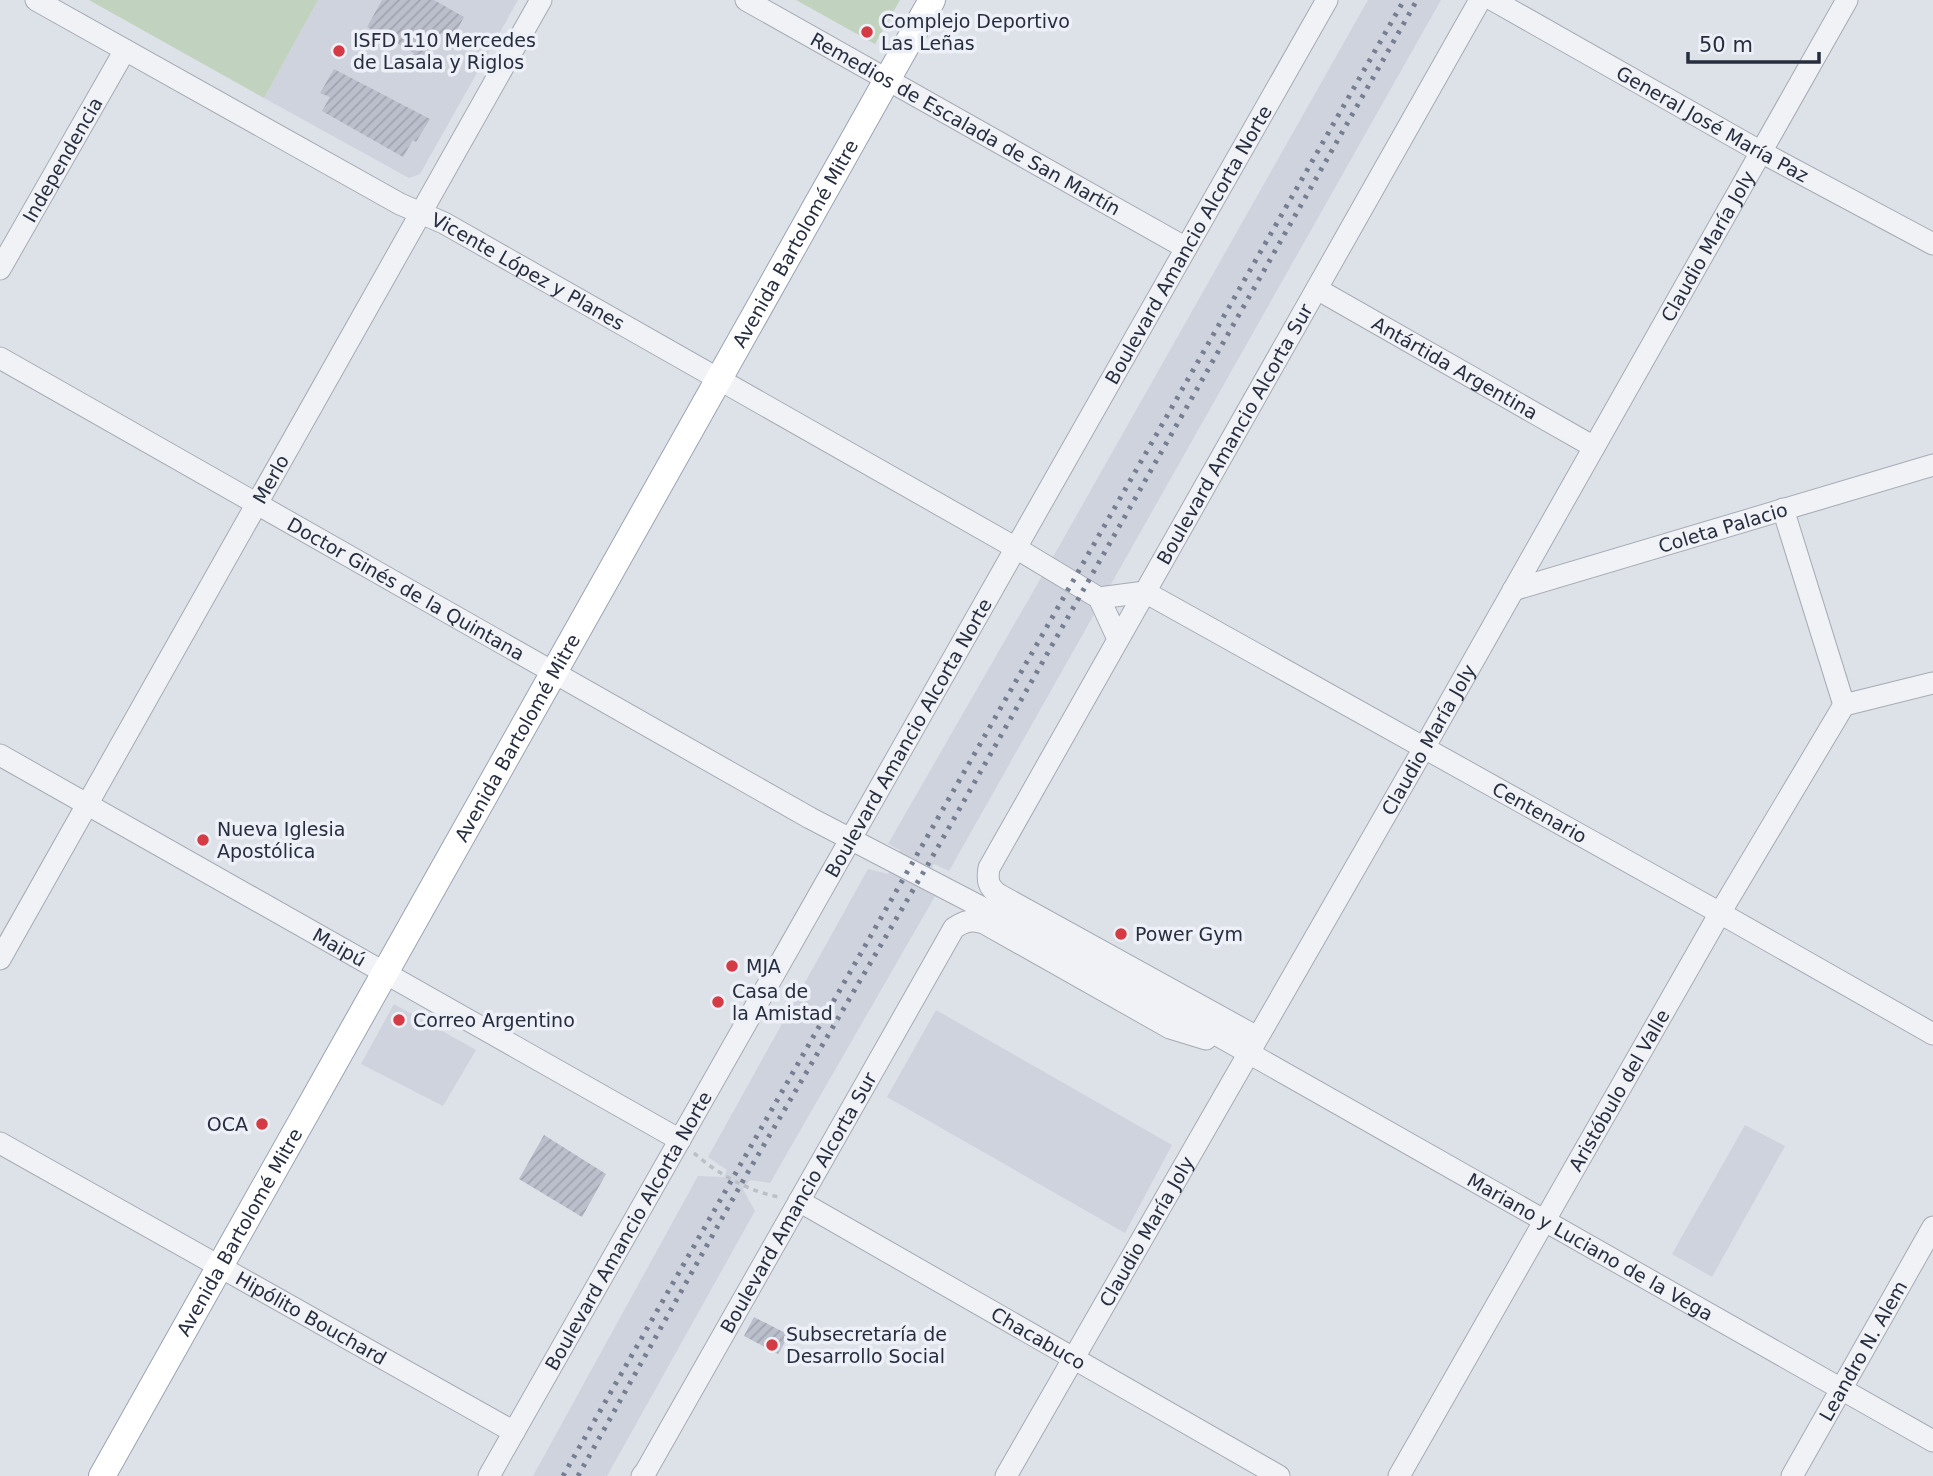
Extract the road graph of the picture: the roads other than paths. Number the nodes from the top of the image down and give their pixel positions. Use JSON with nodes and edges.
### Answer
{"nodes":[{"id":1,"x":36,"y":0,"type":"edge"},
{"id":2,"x":541,"y":0,"type":"edge"},
{"id":3,"x":746,"y":0,"type":"edge"},
{"id":4,"x":932,"y":0,"type":"edge"},
{"id":5,"x":1327,"y":0,"type":"edge"},
{"id":6,"x":1480,"y":0,"type":"edge"},
{"id":7,"x":1493,"y":0,"type":"edge"},
{"id":8,"x":1847,"y":0,"type":"edge"},
{"id":9,"x":125,"y":50,"type":"junction"},
{"id":10,"x":886,"y":79,"type":"junction"},
{"id":11,"x":1761,"y":152,"type":"junction"},
{"id":12,"x":421,"y":213,"type":"junction"},
{"id":13,"x":1933,"y":244,"type":"edge"},
{"id":14,"x":1186,"y":248,"type":"junction"},
{"id":15,"x":0,"y":269,"type":"edge"},
{"id":16,"x":1317,"y":289,"type":"junction"},
{"id":17,"x":0,"y":358,"type":"edge"},
{"id":18,"x":718,"y":379,"type":"junction"},
{"id":19,"x":1594,"y":447,"type":"junction"},
{"id":20,"x":1933,"y":466,"type":"edge"},
{"id":21,"x":257,"y":503,"type":"junction"},
{"id":22,"x":1783,"y":509,"type":"junction"},
{"id":23,"x":1016,"y":548,"type":"junction"},
{"id":24,"x":1513,"y":590,"type":"junction"},
{"id":25,"x":1145,"y":592,"type":"junction"},
{"id":26,"x":1099,"y":598,"type":"junction"},
{"id":27,"x":1118,"y":639,"type":"junction"},
{"id":28,"x":554,"y":672,"type":"junction"},
{"id":29,"x":1933,"y":683,"type":"edge"},
{"id":30,"x":1844,"y":705,"type":"junction"},
{"id":31,"x":1424,"y":748,"type":"junction"},
{"id":32,"x":0,"y":755,"type":"edge"},
{"id":33,"x":87,"y":804,"type":"junction"},
{"id":34,"x":850,"y":840,"type":"junction"},
{"id":35,"x":989,"y":868,"type":"joint"},
{"id":36,"x":969,"y":900,"type":"joint"},
{"id":37,"x":1720,"y":913,"type":"junction"},
{"id":38,"x":954,"y":928,"type":"joint"},
{"id":39,"x":0,"y":959,"type":"edge"},
{"id":40,"x":385,"y":973,"type":"junction"},
{"id":41,"x":1933,"y":1034,"type":"edge"},
{"id":42,"x":1252,"y":1045,"type":"junction"},
{"id":43,"x":680,"y":1140,"type":"junction"},
{"id":44,"x":0,"y":1143,"type":"edge"},
{"id":45,"x":799,"y":1201,"type":"junction"},
{"id":46,"x":1544,"y":1220,"type":"junction"},
{"id":47,"x":1933,"y":1227,"type":"edge"},
{"id":48,"x":219,"y":1265,"type":"junction"},
{"id":49,"x":1073,"y":1358,"type":"junction"},
{"id":50,"x":1841,"y":1389,"type":"junction"},
{"id":51,"x":514,"y":1432,"type":"junction"},
{"id":52,"x":1933,"y":1441,"type":"edge"},
{"id":53,"x":102,"y":1476,"type":"edge"},
{"id":54,"x":489,"y":1476,"type":"edge"},
{"id":55,"x":642,"y":1476,"type":"edge"},
{"id":56,"x":1006,"y":1476,"type":"edge"},
{"id":57,"x":1279,"y":1476,"type":"edge"},
{"id":58,"x":1399,"y":1476,"type":"edge"},
{"id":59,"x":1792,"y":1476,"type":"edge"}],
"edges":[{"from":1,"to":9,"type":"street","name":"Vicente López y Planes"},
{"from":2,"to":12,"type":"street","name":"Merlo"},
{"from":3,"to":10,"type":"street","name":"Remedios de Escalada de San Martín"},
{"from":4,"to":10,"type":"main road","name":"Avenida Bartolomé Mitre"},
{"from":5,"to":14,"type":"street","name":"Boulevard Amancio Alcorta Norte"},
{"from":6,"to":16,"type":"street","name":"Boulevard Amancio Alcorta Sur"},
{"from":7,"to":11,"type":"street","name":"General José María Paz"},
{"from":8,"to":11,"type":"street","name":"Claudio María Joly"},
{"from":9,"to":12,"type":"street","name":"Vicente López y Planes"},
{"from":9,"to":15,"type":"street","name":"Independencia"},
{"from":10,"to":14,"type":"street","name":"Remedios de Escalada de San Martín"},
{"from":10,"to":18,"type":"main road","name":"Avenida Bartolomé Mitre"},
{"from":11,"to":13,"type":"street","name":"General José María Paz"},
{"from":11,"to":19,"type":"street","name":"Claudio María Joly"},
{"from":12,"to":18,"type":"street","name":"Vicente López y Planes"},
{"from":12,"to":21,"type":"street","name":"Merlo"},
{"from":14,"to":23,"type":"street","name":"Boulevard Amancio Alcorta Norte"},
{"from":16,"to":19,"type":"street","name":"Antártida Argentina"},
{"from":16,"to":25,"type":"street","name":"Boulevard Amancio Alcorta Sur"},
{"from":17,"to":21,"type":"street","name":"Doctor Ginés de la Quintana"},
{"from":18,"to":23,"type":"street","name":"Vicente López y Planes"},
{"from":18,"to":28,"type":"main road","name":"Avenida Bartolomé Mitre"},
{"from":19,"to":24,"type":"street","name":"Claudio María Joly"},
{"from":20,"to":22,"type":"street","name":"Coleta Palacio"},
{"from":21,"to":28,"type":"street","name":"Doctor Ginés de la Quintana"},
{"from":21,"to":33,"type":"street","name":"Merlo"},
{"from":22,"to":24,"type":"street","name":"Coleta Palacio"},
{"from":22,"to":30,"type":"street"},
{"from":23,"to":26,"type":"street","name":"Vicente López y Planes"},
{"from":23,"to":34,"type":"street","name":"Boulevard Amancio Alcorta Norte"},
{"from":24,"to":31,"type":"street","name":"Claudio María Joly"},
{"from":25,"to":26,"type":"street"},
{"from":25,"to":27,"type":"street","name":"Boulevard Amancio Alcorta Sur"},
{"from":25,"to":31,"type":"street","name":"Centenario"},
{"from":26,"to":27,"type":"street"},
{"from":27,"to":35,"type":"street","name":"Boulevard Amancio Alcorta Sur"},
{"from":28,"to":34,"type":"street","name":"Doctor Ginés de la Quintana"},
{"from":28,"to":40,"type":"main road","name":"Avenida Bartolomé Mitre"},
{"from":29,"to":30,"type":"street"},
{"from":30,"to":37,"type":"street","name":"Aristóbulo del Valle"},
{"from":31,"to":37,"type":"street","name":"Centenario"},
{"from":31,"to":42,"type":"street","name":"Claudio María Joly"},
{"from":32,"to":33,"type":"street","name":"Maipú"},
{"from":33,"to":39,"type":"street","name":"Merlo"},
{"from":33,"to":40,"type":"street","name":"Maipú"},
{"from":34,"to":36,"type":"street","name":"Doctor Ginés de la Quintana"},
{"from":34,"to":43,"type":"street","name":"Boulevard Amancio Alcorta Norte"},
{"from":35,"to":42,"type":"street","name":"Mariano y Luciano de la Vega"},
{"from":36,"to":42,"type":"street","name":"Mariano y Luciano de la Vega"},
{"from":37,"to":41,"type":"street","name":"Centenario"},
{"from":37,"to":46,"type":"street","name":"Aristóbulo del Valle"},
{"from":38,"to":42,"type":"street","name":"Mariano y Luciano de la Vega"},
{"from":38,"to":45,"type":"street","name":"Boulevard Amancio Alcorta Sur"},
{"from":40,"to":43,"type":"street","name":"Maipú"},
{"from":40,"to":48,"type":"main road","name":"Avenida Bartolomé Mitre"},
{"from":42,"to":46,"type":"street","name":"Mariano y Luciano de la Vega"},
{"from":42,"to":49,"type":"street","name":"Claudio María Joly"},
{"from":43,"to":51,"type":"street","name":"Boulevard Amancio Alcorta Norte"},
{"from":44,"to":48,"type":"street","name":"Hipólito Bouchard"},
{"from":45,"to":49,"type":"street","name":"Chacabuco"},
{"from":45,"to":55,"type":"street","name":"Boulevard Amancio Alcorta Sur"},
{"from":46,"to":50,"type":"street","name":"Mariano y Luciano de la Vega"},
{"from":46,"to":58,"type":"street","name":"Aristóbulo del Valle"},
{"from":47,"to":50,"type":"street","name":"Leandro N. Alem"},
{"from":48,"to":51,"type":"street","name":"Hipólito Bouchard"},
{"from":48,"to":53,"type":"main road","name":"Avenida Bartolomé Mitre"},
{"from":49,"to":56,"type":"street","name":"Claudio María Joly"},
{"from":49,"to":57,"type":"street","name":"Chacabuco"},
{"from":50,"to":52,"type":"street","name":"Mariano y Luciano de la Vega"},
{"from":50,"to":59,"type":"street","name":"Leandro N. Alem"},
{"from":51,"to":54,"type":"street","name":"Boulevard Amancio Alcorta Norte"}]}
